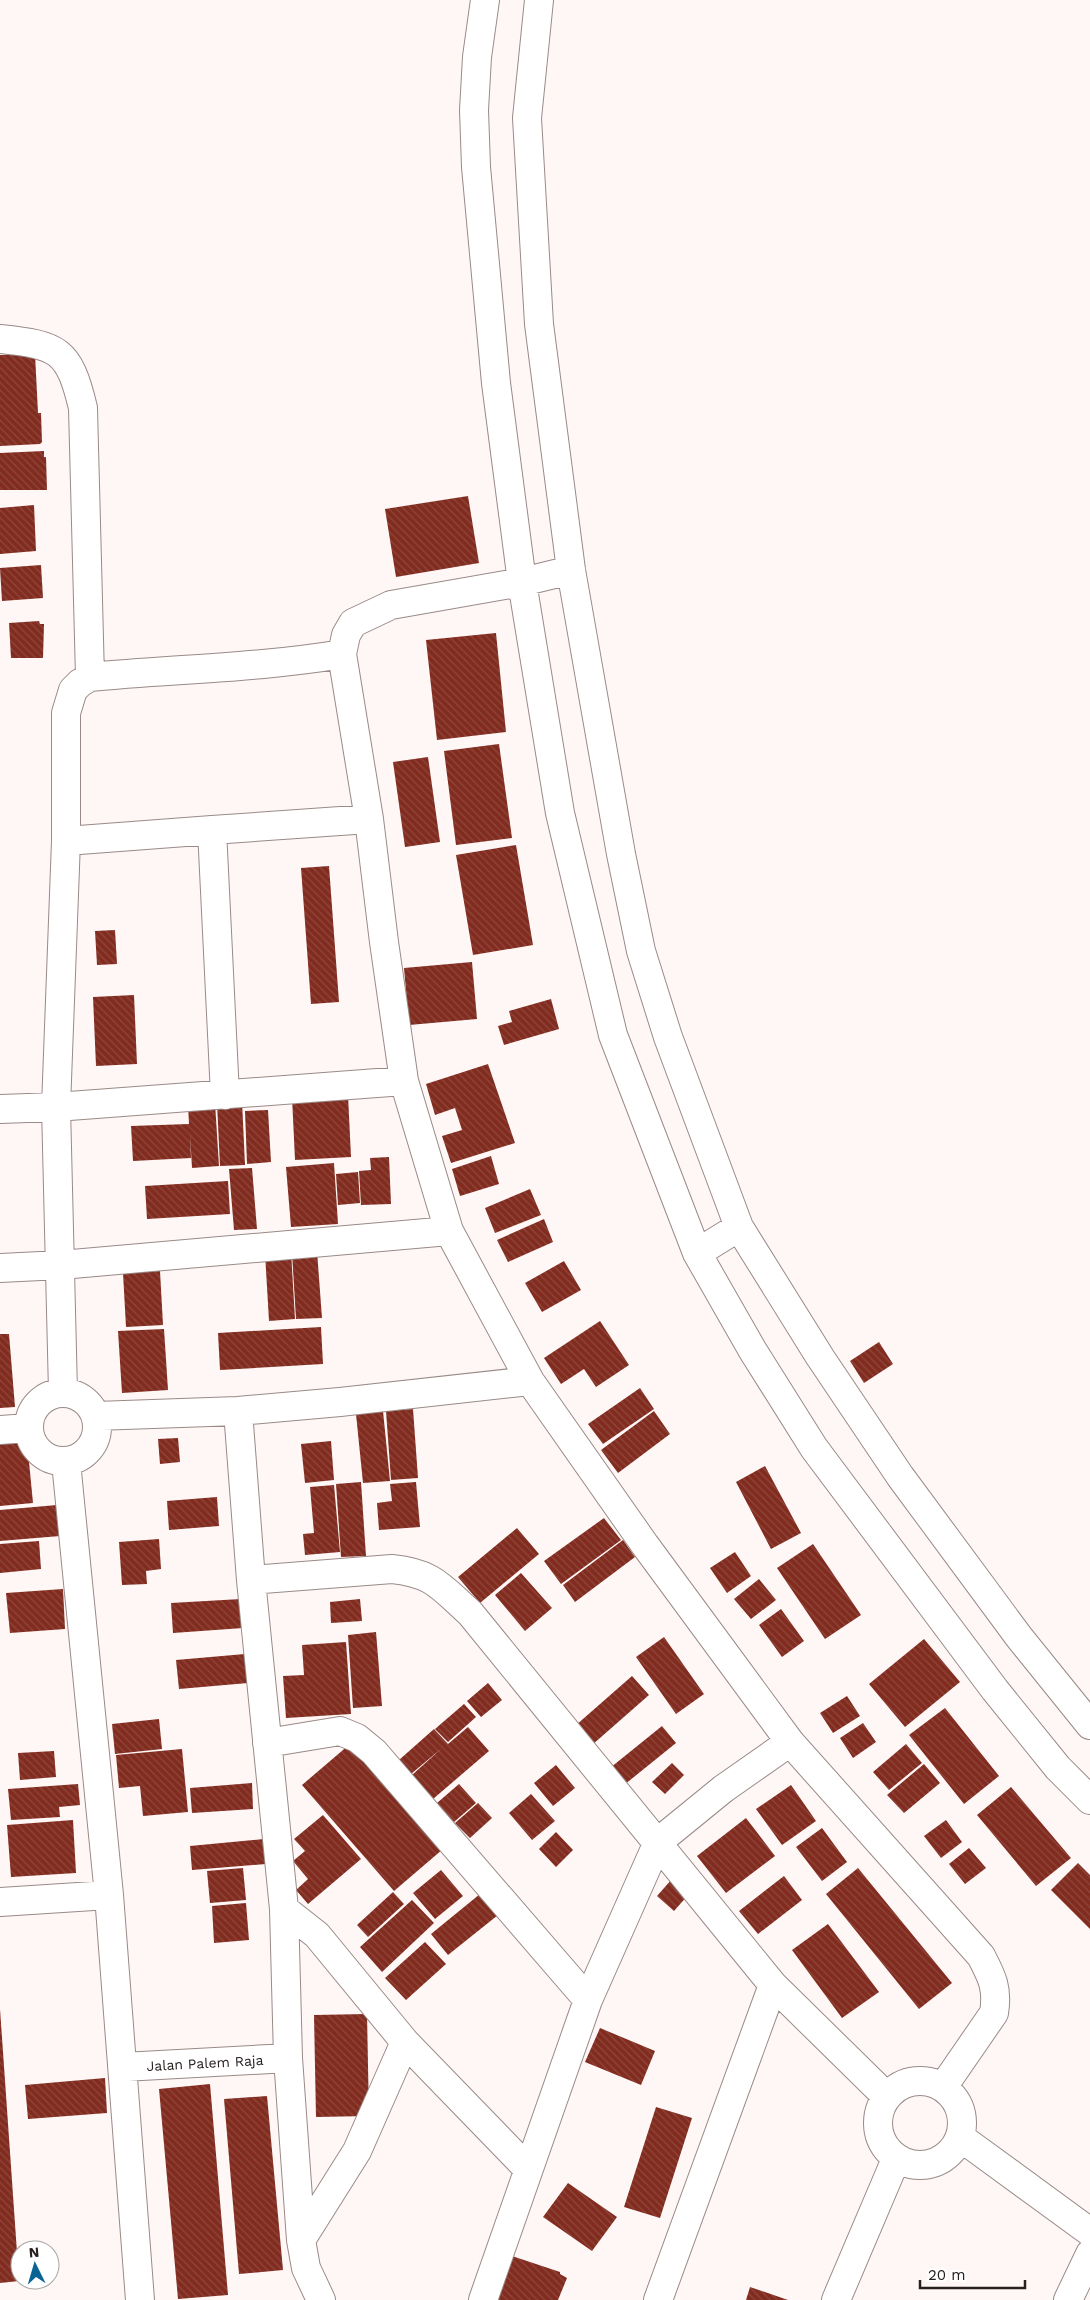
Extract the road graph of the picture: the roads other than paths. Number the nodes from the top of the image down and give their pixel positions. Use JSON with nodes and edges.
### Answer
{"nodes":[{"id":1,"x":485,"y":0,"type":"edge"},
{"id":2,"x":539,"y":0,"type":"edge"},
{"id":3,"x":0,"y":339,"type":"edge"},
{"id":4,"x":571,"y":570,"type":"junction"},
{"id":5,"x":522,"y":582,"type":"junction"},
{"id":6,"x":342,"y":654,"type":"junction"},
{"id":7,"x":90,"y":677,"type":"junction"},
{"id":8,"x":369,"y":819,"type":"junction"},
{"id":9,"x":212,"y":830,"type":"junction"},
{"id":10,"x":66,"y":841,"type":"junction"},
{"id":11,"x":404,"y":1081,"type":"junction"},
{"id":12,"x":225,"y":1095,"type":"junction"},
{"id":13,"x":56,"y":1107,"type":"junction"},
{"id":14,"x":0,"y":1109,"type":"edge"},
{"id":15,"x":739,"y":1227,"type":"junction"},
{"id":16,"x":449,"y":1230,"type":"junction"},
{"id":17,"x":697,"y":1253,"type":"junction"},
{"id":18,"x":61,"y":1265,"type":"junction"},
{"id":19,"x":0,"y":1268,"type":"edge"},
{"id":20,"x":530,"y":1381,"type":"junction"},
{"id":21,"x":63,"y":1392,"type":"junction"},
{"id":22,"x":238,"y":1411,"type":"junction"},
{"id":23,"x":96,"y":1416,"type":"junction"},
{"id":24,"x":28,"y":1428,"type":"junction"},
{"id":25,"x":0,"y":1430,"type":"edge"},
{"id":26,"x":66,"y":1462,"type":"junction"},
{"id":27,"x":251,"y":1580,"type":"junction"},
{"id":28,"x":1090,"y":1725,"type":"edge"},
{"id":29,"x":790,"y":1742,"type":"junction"},
{"id":30,"x":267,"y":1743,"type":"junction"},
{"id":31,"x":1090,"y":1800,"type":"edge"},
{"id":32,"x":658,"y":1842,"type":"junction"},
{"id":33,"x":109,"y":1895,"type":"junction"},
{"id":34,"x":0,"y":1902,"type":"edge"},
{"id":35,"x":284,"y":1909,"type":"junction"},
{"id":36,"x":773,"y":1985,"type":"junction"},
{"id":37,"x":588,"y":2000,"type":"junction"},
{"id":38,"x":405,"y":2042,"type":"junction"},
{"id":39,"x":288,"y":2058,"type":"junction"},
{"id":40,"x":123,"y":2068,"type":"junction"},
{"id":41,"x":943,"y":2087,"type":"junction"},
{"id":42,"x":886,"y":2096,"type":"junction"},
{"id":43,"x":960,"y":2137,"type":"junction"},
{"id":44,"x":896,"y":2159,"type":"junction"},
{"id":45,"x":528,"y":2169,"type":"junction"},
{"id":46,"x":1090,"y":2232,"type":"edge"},
{"id":47,"x":301,"y":2240,"type":"junction"},
{"id":48,"x":1090,"y":2254,"type":"edge"},
{"id":49,"x":140,"y":2300,"type":"edge"},
{"id":50,"x":321,"y":2300,"type":"edge"},
{"id":51,"x":483,"y":2300,"type":"edge"},
{"id":52,"x":658,"y":2300,"type":"edge"},
{"id":53,"x":836,"y":2300,"type":"edge"},
{"id":54,"x":1068,"y":2300,"type":"edge"}],
"edges":[{"from":1,"to":5,"type":"street"},
{"from":2,"to":4,"type":"street"},
{"from":3,"to":7,"type":"street"},
{"from":4,"to":5,"type":"street"},
{"from":4,"to":15,"type":"street"},
{"from":5,"to":6,"type":"street"},
{"from":5,"to":17,"type":"street"},
{"from":6,"to":7,"type":"street"},
{"from":6,"to":8,"type":"street"},
{"from":7,"to":10,"type":"street"},
{"from":8,"to":9,"type":"street"},
{"from":8,"to":11,"type":"street"},
{"from":9,"to":10,"type":"street"},
{"from":9,"to":12,"type":"street"},
{"from":10,"to":13,"type":"street"},
{"from":11,"to":12,"type":"street"},
{"from":11,"to":16,"type":"street"},
{"from":12,"to":13,"type":"street"},
{"from":13,"to":14,"type":"street"},
{"from":13,"to":18,"type":"street"},
{"from":15,"to":17,"type":"street"},
{"from":15,"to":28,"type":"street"},
{"from":16,"to":18,"type":"street"},
{"from":16,"to":20,"type":"street"},
{"from":17,"to":31,"type":"street"},
{"from":18,"to":19,"type":"street"},
{"from":18,"to":21,"type":"street"},
{"from":20,"to":22,"type":"street"},
{"from":20,"to":29,"type":"street"},
{"from":21,"to":23,"type":"street"},
{"from":21,"to":24,"type":"street"},
{"from":22,"to":23,"type":"street"},
{"from":22,"to":27,"type":"street"},
{"from":23,"to":26,"type":"street"},
{"from":24,"to":25,"type":"street"},
{"from":24,"to":26,"type":"street"},
{"from":26,"to":33,"type":"street"},
{"from":27,"to":30,"type":"street"},
{"from":27,"to":32,"type":"street"},
{"from":29,"to":32,"type":"street"},
{"from":29,"to":41,"type":"street"},
{"from":30,"to":35,"type":"street"},
{"from":30,"to":37,"type":"street"},
{"from":32,"to":36,"type":"street"},
{"from":32,"to":37,"type":"street"},
{"from":33,"to":34,"type":"street"},
{"from":33,"to":40,"type":"street"},
{"from":35,"to":38,"type":"street"},
{"from":35,"to":39,"type":"street"},
{"from":36,"to":42,"type":"street"},
{"from":36,"to":52,"type":"street"},
{"from":37,"to":45,"type":"street"},
{"from":38,"to":45,"type":"street"},
{"from":38,"to":47,"type":"street"},
{"from":39,"to":40,"type":"street","name":"Jalan Palem Raja"},
{"from":39,"to":47,"type":"street"},
{"from":40,"to":49,"type":"street"},
{"from":41,"to":42,"type":"street"},
{"from":41,"to":43,"type":"street"},
{"from":42,"to":44,"type":"street"},
{"from":43,"to":44,"type":"street"},
{"from":43,"to":46,"type":"street"},
{"from":44,"to":53,"type":"street"},
{"from":45,"to":51,"type":"street"},
{"from":47,"to":50,"type":"street"},
{"from":48,"to":54,"type":"street"}]}
